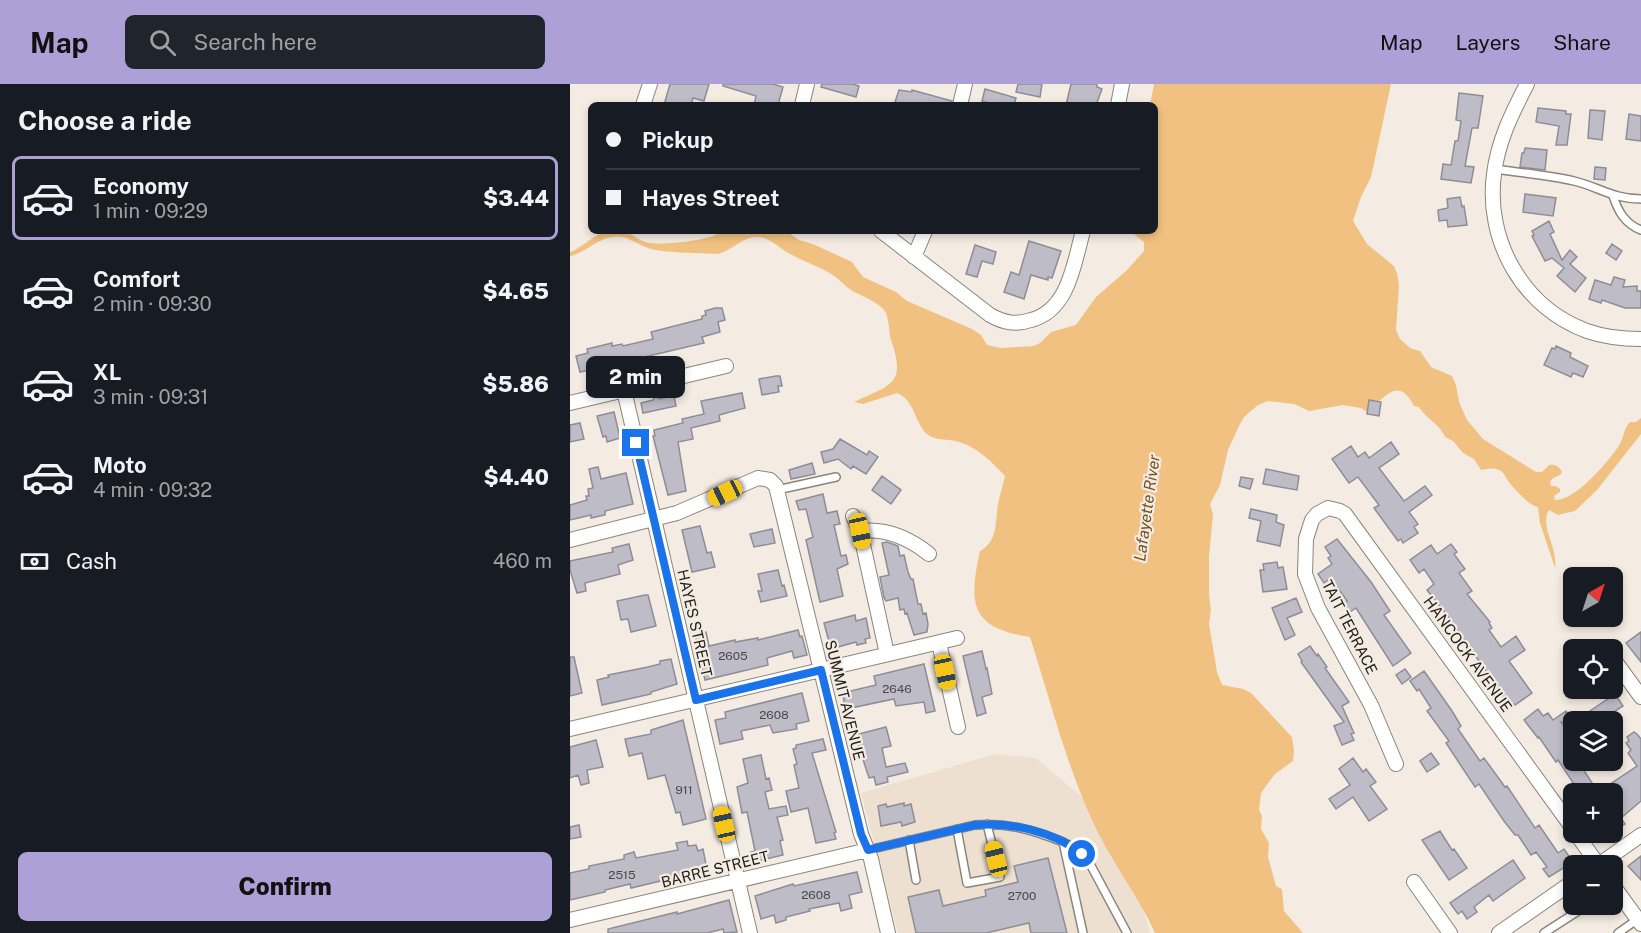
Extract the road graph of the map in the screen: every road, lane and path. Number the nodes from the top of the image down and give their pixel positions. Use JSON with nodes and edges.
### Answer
{"nodes":[{"id":1,"x":650,"y":84,"type":"edge"},
{"id":2,"x":807,"y":84,"type":"edge"},
{"id":3,"x":965,"y":84,"type":"edge"},
{"id":4,"x":1122,"y":84,"type":"edge"},
{"id":5,"x":1527,"y":84,"type":"edge"},
{"id":6,"x":645,"y":102,"type":"edge"},
{"id":7,"x":802,"y":102,"type":"edge"},
{"id":8,"x":961,"y":102,"type":"edge"},
{"id":9,"x":1119,"y":102,"type":"edge"},
{"id":10,"x":1495,"y":168,"type":"junction"},
{"id":11,"x":1613,"y":196,"type":"junction"},
{"id":12,"x":1641,"y":199,"type":"edge"},
{"id":13,"x":1641,"y":230,"type":"edge"},
{"id":14,"x":885,"y":234,"type":"edge"},
{"id":15,"x":924,"y":234,"type":"edge"},
{"id":16,"x":1082,"y":234,"type":"edge"},
{"id":17,"x":914,"y":257,"type":"junction"},
{"id":18,"x":1641,"y":339,"type":"edge"},
{"id":19,"x":726,"y":366,"type":"dead end"},
{"id":20,"x":624,"y":390,"type":"junction"},
{"id":21,"x":570,"y":403,"type":"edge"},
{"id":22,"x":836,"y":477,"type":"dead end"},
{"id":23,"x":777,"y":490,"type":"junction"},
{"id":24,"x":1328,"y":508,"type":"joint"},
{"id":25,"x":853,"y":516,"type":"dead end"},
{"id":26,"x":654,"y":520,"type":"junction"},
{"id":27,"x":860,"y":531,"type":"junction"},
{"id":28,"x":570,"y":540,"type":"edge"},
{"id":29,"x":929,"y":554,"type":"dead end"},
{"id":30,"x":957,"y":638,"type":"dead end"},
{"id":31,"x":939,"y":643,"type":"junction"},
{"id":32,"x":887,"y":654,"type":"junction"},
{"id":33,"x":821,"y":670,"type":"junction"},
{"id":34,"x":1623,"y":672,"type":"edge"},
{"id":35,"x":1641,"y":697,"type":"edge"},
{"id":36,"x":696,"y":700,"type":"junction"},
{"id":37,"x":958,"y":727,"type":"dead end"},
{"id":38,"x":570,"y":729,"type":"edge"},
{"id":39,"x":1396,"y":764,"type":"dead end"},
{"id":40,"x":1563,"y":816,"type":"edge"},
{"id":41,"x":987,"y":824,"type":"junction"},
{"id":42,"x":957,"y":829,"type":"junction"},
{"id":43,"x":1641,"y":835,"type":"edge"},
{"id":44,"x":909,"y":840,"type":"junction"},
{"id":45,"x":1063,"y":842,"type":"junction"},
{"id":46,"x":868,"y":850,"type":"junction"},
{"id":47,"x":1612,"y":855,"type":"edge"},
{"id":48,"x":738,"y":880,"type":"junction"},
{"id":49,"x":916,"y":880,"type":"dead end"},
{"id":50,"x":1414,"y":882,"type":"dead end"},
{"id":51,"x":1563,"y":888,"type":"edge"},
{"id":52,"x":1623,"y":900,"type":"edge"},
{"id":53,"x":1572,"y":915,"type":"edge"},
{"id":54,"x":570,"y":920,"type":"edge"},
{"id":55,"x":1640,"y":922,"type":"edge"},
{"id":56,"x":750,"y":933,"type":"edge"},
{"id":57,"x":888,"y":933,"type":"edge"},
{"id":58,"x":1083,"y":933,"type":"edge"},
{"id":59,"x":1127,"y":933,"type":"edge"},
{"id":60,"x":1450,"y":933,"type":"edge"},
{"id":61,"x":1499,"y":933,"type":"edge"},
{"id":62,"x":1544,"y":933,"type":"edge"},
{"id":63,"x":1618,"y":933,"type":"edge"}],
"edges":[{"from":1,"to":6,"type":"street"},
{"from":2,"to":7,"type":"street"},
{"from":3,"to":8,"type":"street"},
{"from":4,"to":9,"type":"street"},
{"from":5,"to":10,"type":"street"},
{"from":10,"to":11,"type":"lane"},
{"from":10,"to":18,"type":"street"},
{"from":11,"to":12,"type":"lane"},
{"from":11,"to":13,"type":"lane"},
{"from":14,"to":17,"type":"street"},
{"from":15,"to":17,"type":"street"},
{"from":16,"to":17,"type":"street"},
{"from":19,"to":20,"type":"street"},
{"from":20,"to":21,"type":"street"},
{"from":20,"to":26,"type":"street","name":"HAYES STREET"},
{"from":22,"to":23,"type":"lane"},
{"from":23,"to":26,"type":"street"},
{"from":23,"to":33,"type":"street","name":"SUMMIT AVENUE"},
{"from":24,"to":39,"type":"street","name":"TAIT TERRACE"},
{"from":24,"to":40,"type":"street","name":"HANCOCK AVENUE"},
{"from":25,"to":27,"type":"street"},
{"from":26,"to":28,"type":"street"},
{"from":26,"to":36,"type":"street","name":"HAYES STREET"},
{"from":27,"to":29,"type":"street"},
{"from":27,"to":32,"type":"street"},
{"from":30,"to":31,"type":"street"},
{"from":31,"to":32,"type":"street"},
{"from":31,"to":37,"type":"street"},
{"from":32,"to":33,"type":"street"},
{"from":33,"to":36,"type":"street"},
{"from":33,"to":46,"type":"street","name":"SUMMIT AVENUE"},
{"from":34,"to":35,"type":"street"},
{"from":36,"to":38,"type":"street"},
{"from":36,"to":48,"type":"street","name":"HAYES STREET"},
{"from":41,"to":42,"type":"lane"},
{"from":41,"to":42,"type":"lane"},
{"from":41,"to":45,"type":"lane"},
{"from":42,"to":44,"type":"lane"},
{"from":43,"to":47,"type":"street"},
{"from":44,"to":46,"type":"lane"},
{"from":44,"to":49,"type":"lane"},
{"from":45,"to":58,"type":"lane"},
{"from":45,"to":59,"type":"lane"},
{"from":46,"to":48,"type":"street","name":"BARRE STREET"},
{"from":46,"to":57,"type":"street","name":"SUMMIT AVENUE"},
{"from":48,"to":54,"type":"street","name":"BARRE STREET"},
{"from":48,"to":56,"type":"street","name":"HAYES STREET"},
{"from":50,"to":60,"type":"street"},
{"from":51,"to":61,"type":"street"},
{"from":52,"to":55,"type":"street"},
{"from":53,"to":62,"type":"lane"},
{"from":55,"to":63,"type":"lane"}]}
